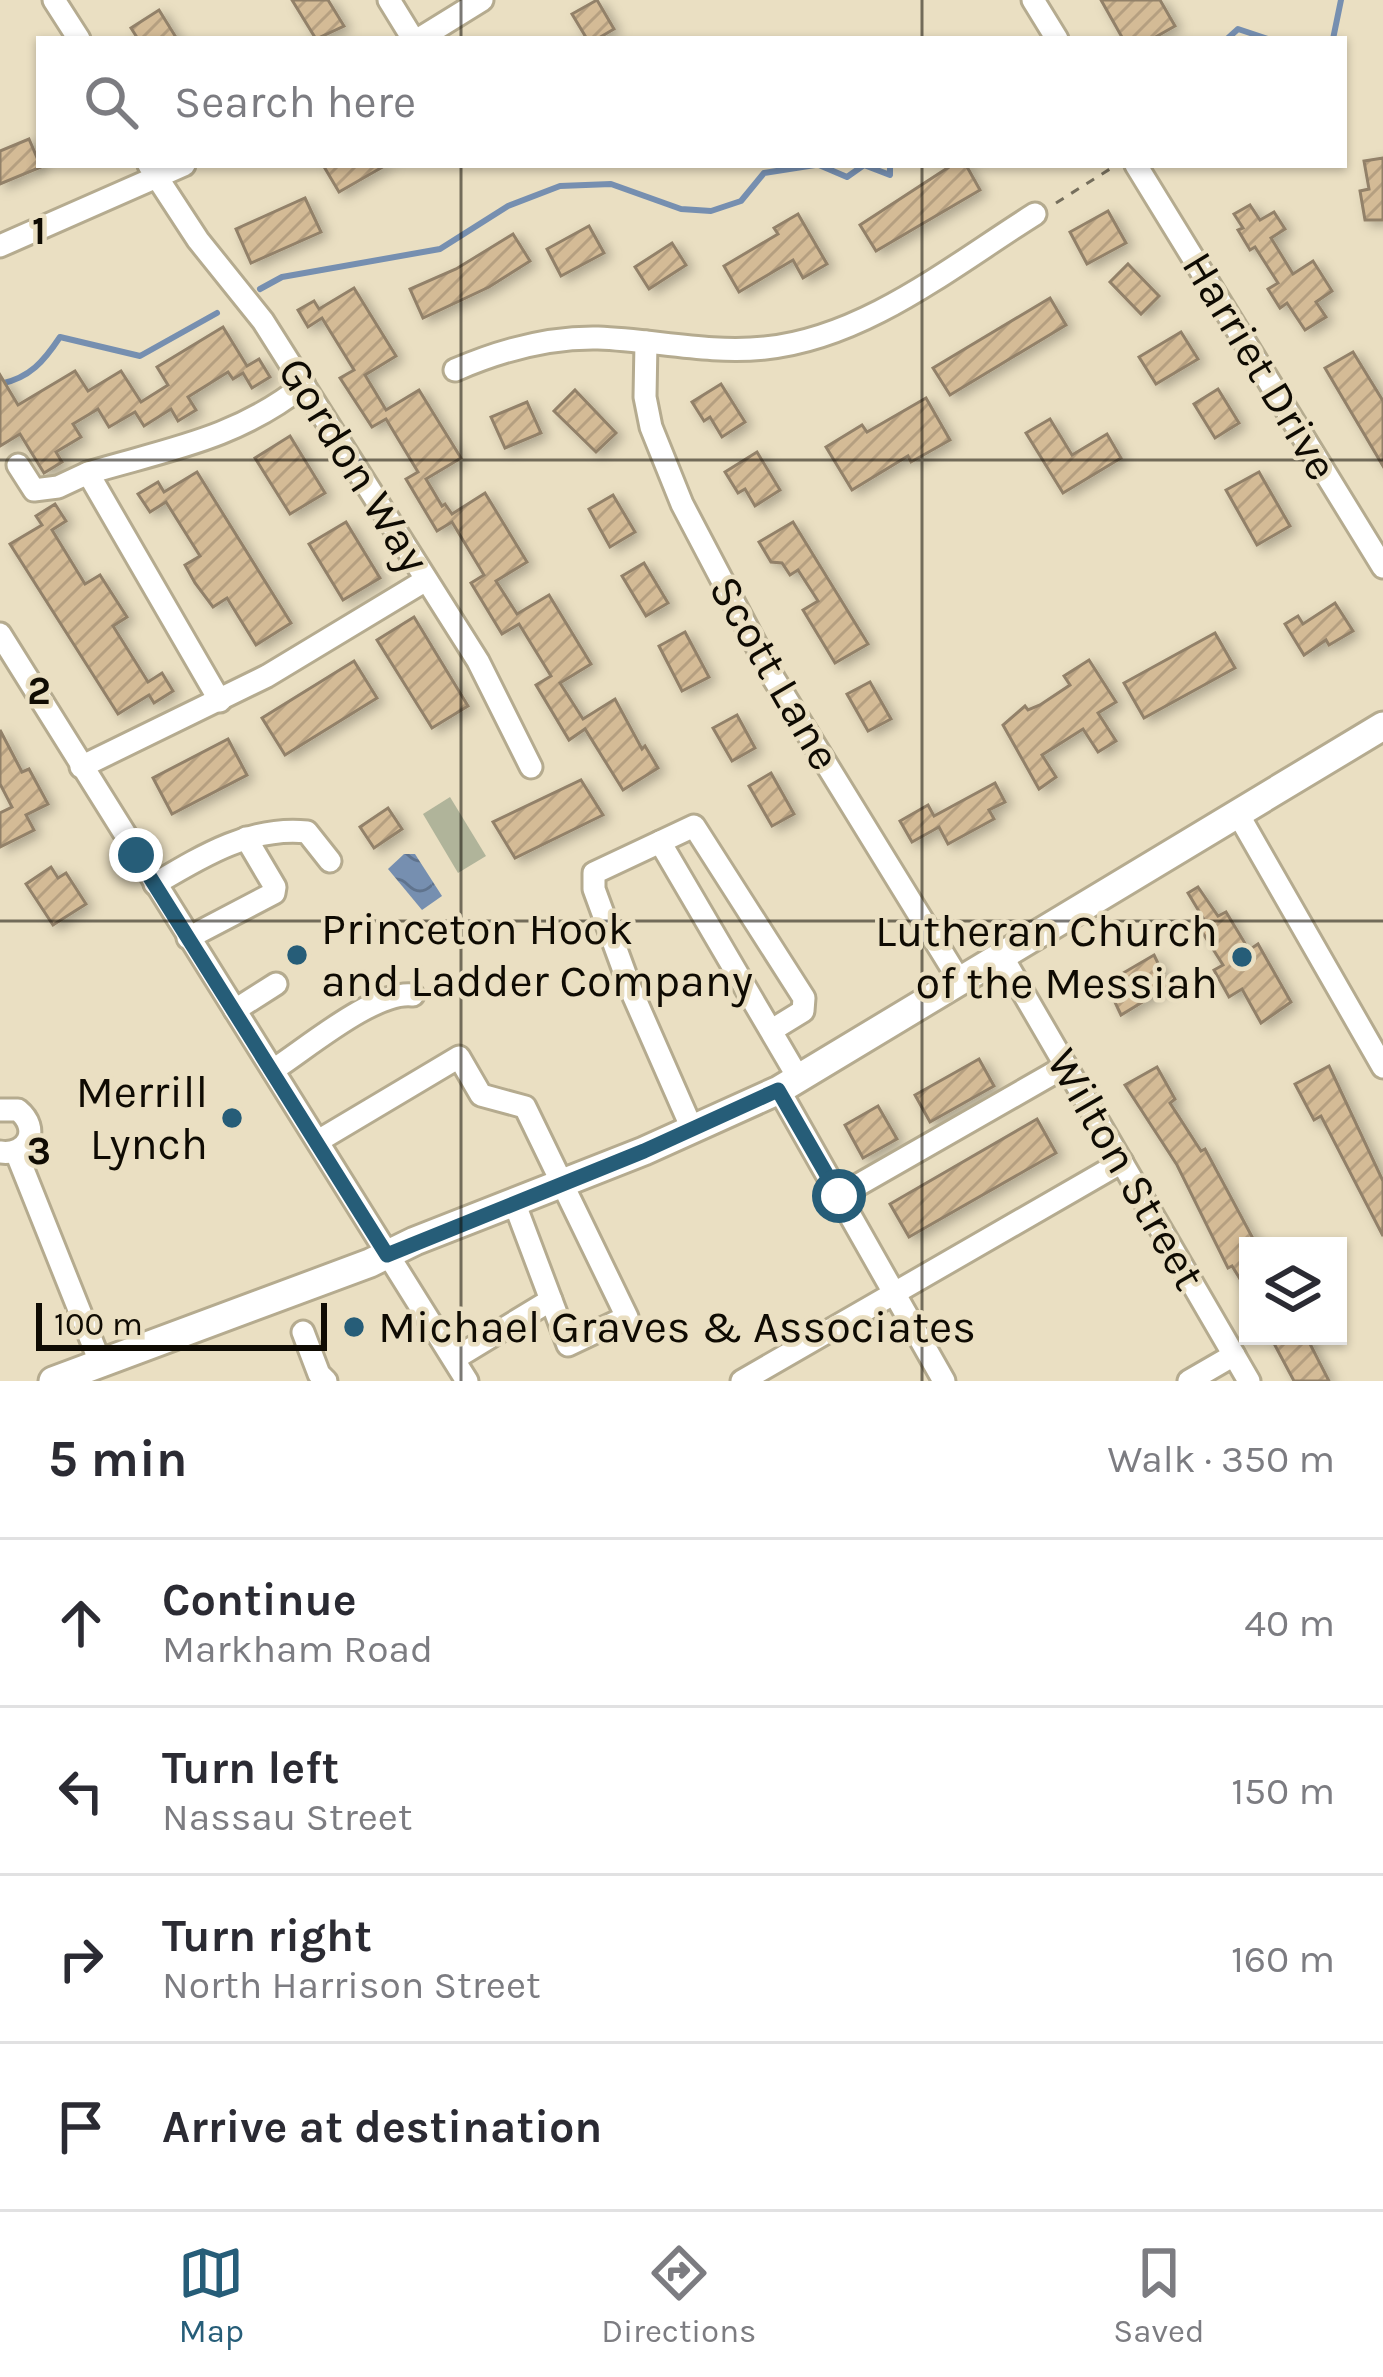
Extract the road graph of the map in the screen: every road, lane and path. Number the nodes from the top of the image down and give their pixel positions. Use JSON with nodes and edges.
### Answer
{"nodes":[{"id":1,"x":54,"y":0,"type":"edge"},
{"id":2,"x":389,"y":0,"type":"edge"},
{"id":3,"x":482,"y":0,"type":"edge"},
{"id":4,"x":1033,"y":0,"type":"edge"},
{"id":5,"x":77,"y":36,"type":"edge"},
{"id":6,"x":414,"y":36,"type":"edge"},
{"id":7,"x":421,"y":36,"type":"edge"},
{"id":8,"x":1055,"y":36,"type":"edge"},
{"id":9,"x":1111,"y":168,"type":"edge"},
{"id":10,"x":1138,"y":168,"type":"edge"},
{"id":11,"x":153,"y":171,"type":"edge"},
{"id":12,"x":1042,"y":211,"type":"joint"},
{"id":13,"x":0,"y":246,"type":"edge"},
{"id":14,"x":646,"y":342,"type":"junction"},
{"id":15,"x":455,"y":370,"type":"dead end"},
{"id":16,"x":304,"y":385,"type":"junction"},
{"id":17,"x":18,"y":465,"type":"dead end"},
{"id":18,"x":88,"y":473,"type":"junction"},
{"id":19,"x":1383,"y":567,"type":"edge"},
{"id":20,"x":426,"y":580,"type":"junction"},
{"id":21,"x":0,"y":634,"type":"edge"},
{"id":22,"x":220,"y":700,"type":"junction"},
{"id":23,"x":1383,"y":725,"type":"edge"},
{"id":24,"x":81,"y":766,"type":"junction"},
{"id":25,"x":531,"y":766,"type":"dead end"},
{"id":26,"x":1238,"y":814,"type":"junction"},
{"id":27,"x":246,"y":838,"type":"junction"},
{"id":28,"x":660,"y":842,"type":"junction"},
{"id":29,"x":330,"y":861,"type":"dead end"},
{"id":30,"x":154,"y":884,"type":"junction"},
{"id":31,"x":188,"y":938,"type":"junction"},
{"id":32,"x":1003,"y":958,"type":"junction"},
{"id":33,"x":961,"y":983,"type":"junction"},
{"id":34,"x":276,"y":984,"type":"dead end"},
{"id":35,"x":413,"y":995,"type":"dead end"},
{"id":36,"x":236,"y":1010,"type":"junction"},
{"id":37,"x":772,"y":1030,"type":"junction"},
{"id":38,"x":1066,"y":1066,"type":"junction"},
{"id":39,"x":1383,"y":1067,"type":"edge"},
{"id":40,"x":273,"y":1070,"type":"junction"},
{"id":41,"x":789,"y":1085,"type":"junction"},
{"id":42,"x":0,"y":1110,"type":"edge"},
{"id":43,"x":693,"y":1131,"type":"junction"},
{"id":44,"x":318,"y":1141,"type":"junction"},
{"id":45,"x":8,"y":1152,"type":"edge"},
{"id":46,"x":1122,"y":1162,"type":"junction"},
{"id":47,"x":560,"y":1184,"type":"junction"},
{"id":48,"x":839,"y":1196,"type":"junction"},
{"id":49,"x":514,"y":1202,"type":"junction"},
{"id":50,"x":387,"y":1255,"type":"junction"},
{"id":51,"x":895,"y":1294,"type":"junction"},
{"id":52,"x":551,"y":1300,"type":"junction"},
{"id":53,"x":303,"y":1332,"type":"dead end"},
{"id":54,"x":1234,"y":1355,"type":"junction"},
{"id":55,"x":454,"y":1360,"type":"junction"},
{"id":56,"x":100,"y":1362,"type":"junction"},
{"id":57,"x":53,"y":1381,"type":"edge"},
{"id":58,"x":326,"y":1381,"type":"edge"},
{"id":59,"x":466,"y":1381,"type":"edge"},
{"id":60,"x":742,"y":1381,"type":"edge"},
{"id":61,"x":944,"y":1381,"type":"edge"},
{"id":62,"x":1189,"y":1381,"type":"edge"},
{"id":63,"x":1249,"y":1381,"type":"edge"}],
"edges":[{"from":1,"to":5,"type":"street"},
{"from":2,"to":6,"type":"street"},
{"from":3,"to":7,"type":"street"},
{"from":4,"to":8,"type":"street"},
{"from":9,"to":12,"type":"path"},
{"from":10,"to":19,"type":"street","name":"Harriet Drive"},
{"from":11,"to":13,"type":"street"},
{"from":11,"to":16,"type":"street","name":"Gordon Way"},
{"from":12,"to":14,"type":"street"},
{"from":14,"to":15,"type":"street"},
{"from":14,"to":33,"type":"street","name":"Scott Lane"},
{"from":16,"to":18,"type":"street"},
{"from":16,"to":20,"type":"street","name":"Gordon Way"},
{"from":17,"to":18,"type":"street"},
{"from":18,"to":22,"type":"street"},
{"from":20,"to":22,"type":"street"},
{"from":20,"to":25,"type":"street","name":"Gordon Way"},
{"from":21,"to":24,"type":"street"},
{"from":22,"to":24,"type":"street"},
{"from":23,"to":26,"type":"main road"},
{"from":24,"to":30,"type":"street"},
{"from":26,"to":32,"type":"main road"},
{"from":26,"to":39,"type":"street"},
{"from":27,"to":29,"type":"street"},
{"from":27,"to":30,"type":"street"},
{"from":27,"to":31,"type":"street"},
{"from":28,"to":37,"type":"street"},
{"from":28,"to":37,"type":"street"},
{"from":28,"to":43,"type":"street"},
{"from":30,"to":31,"type":"street"},
{"from":31,"to":36,"type":"street"},
{"from":32,"to":33,"type":"main road"},
{"from":32,"to":38,"type":"street","name":"Wilton Street"},
{"from":33,"to":41,"type":"main road"},
{"from":34,"to":36,"type":"street"},
{"from":35,"to":40,"type":"street"},
{"from":36,"to":40,"type":"street"},
{"from":37,"to":41,"type":"street"},
{"from":38,"to":46,"type":"street","name":"Wilton Street"},
{"from":38,"to":48,"type":"street"},
{"from":40,"to":44,"type":"street"},
{"from":41,"to":43,"type":"main road"},
{"from":41,"to":48,"type":"street"},
{"from":42,"to":45,"type":"street"},
{"from":43,"to":47,"type":"main road"},
{"from":44,"to":47,"type":"street"},
{"from":44,"to":50,"type":"street"},
{"from":45,"to":56,"type":"street"},
{"from":46,"to":51,"type":"street"},
{"from":46,"to":54,"type":"street","name":"Wilton Street"},
{"from":47,"to":49,"type":"main road"},
{"from":47,"to":52,"type":"street"},
{"from":48,"to":51,"type":"street"},
{"from":49,"to":50,"type":"main road"},
{"from":49,"to":52,"type":"street"},
{"from":50,"to":55,"type":"street"},
{"from":50,"to":56,"type":"main road"},
{"from":51,"to":60,"type":"street"},
{"from":51,"to":61,"type":"street"},
{"from":52,"to":55,"type":"street"},
{"from":53,"to":58,"type":"street"},
{"from":54,"to":62,"type":"street"},
{"from":54,"to":63,"type":"street","name":"Wilton Street"},
{"from":55,"to":59,"type":"street"},
{"from":56,"to":57,"type":"main road"}]}
